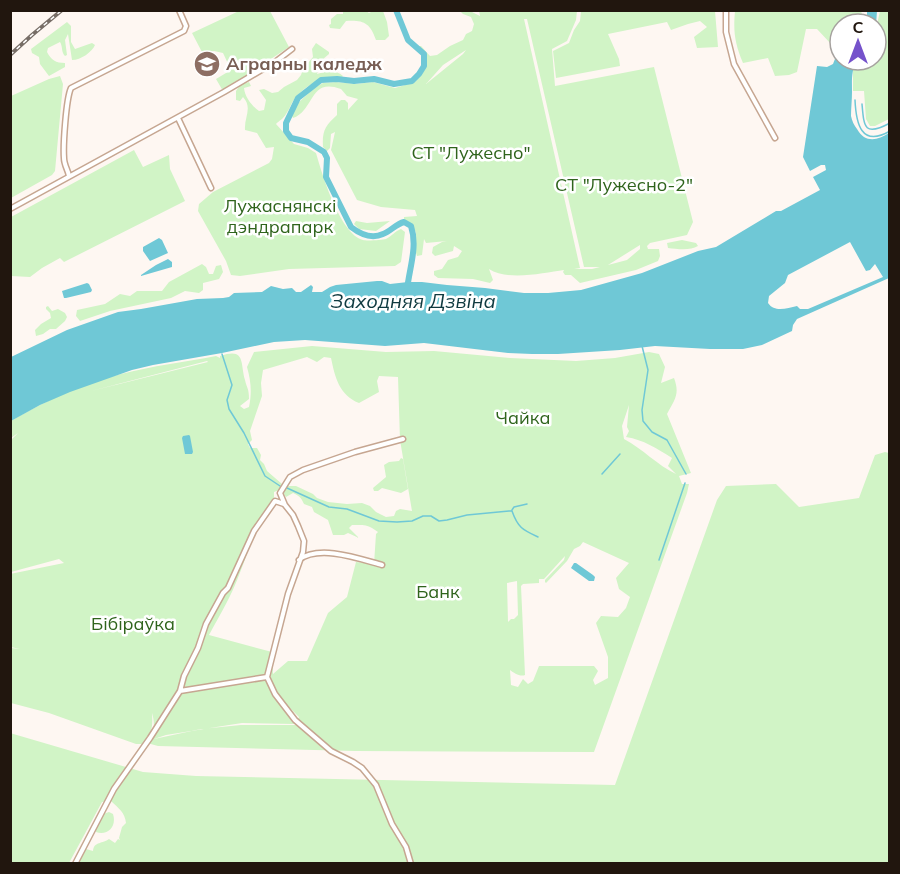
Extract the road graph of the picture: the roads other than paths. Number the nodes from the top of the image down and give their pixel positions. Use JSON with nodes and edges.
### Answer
{"nodes":[{"id":1,"x":179,"y":10,"type":"edge"},
{"id":2,"x":726,"y":10,"type":"edge"},
{"id":3,"x":292,"y":49,"type":"dead end"},
{"id":4,"x":178,"y":118,"type":"junction"},
{"id":5,"x":775,"y":138,"type":"dead end"},
{"id":6,"x":69,"y":177,"type":"junction"},
{"id":7,"x":211,"y":188,"type":"dead end"},
{"id":8,"x":10,"y":209,"type":"edge"},
{"id":9,"x":403,"y":439,"type":"dead end"},
{"id":10,"x":280,"y":493,"type":"junction"},
{"id":11,"x":275,"y":501,"type":"junction"},
{"id":12,"x":285,"y":505,"type":"junction"},
{"id":13,"x":299,"y":561,"type":"junction"},
{"id":14,"x":382,"y":565,"type":"dead end"},
{"id":15,"x":267,"y":677,"type":"junction"},
{"id":16,"x":180,"y":691,"type":"junction"},
{"id":17,"x":75,"y":864,"type":"edge"},
{"id":18,"x":411,"y":864,"type":"edge"}],
"edges":[{"from":1,"to":6,"type":"street"},
{"from":2,"to":5,"type":"street"},
{"from":3,"to":4,"type":"street"},
{"from":4,"to":6,"type":"street"},
{"from":4,"to":7,"type":"street"},
{"from":6,"to":8,"type":"street"},
{"from":9,"to":10,"type":"street"},
{"from":10,"to":11,"type":"street"},
{"from":10,"to":12,"type":"street"},
{"from":11,"to":12,"type":"street"},
{"from":11,"to":16,"type":"street"},
{"from":12,"to":13,"type":"street"},
{"from":13,"to":14,"type":"street"},
{"from":13,"to":15,"type":"street"},
{"from":15,"to":16,"type":"street"},
{"from":15,"to":18,"type":"street"},
{"from":16,"to":17,"type":"street"}]}
